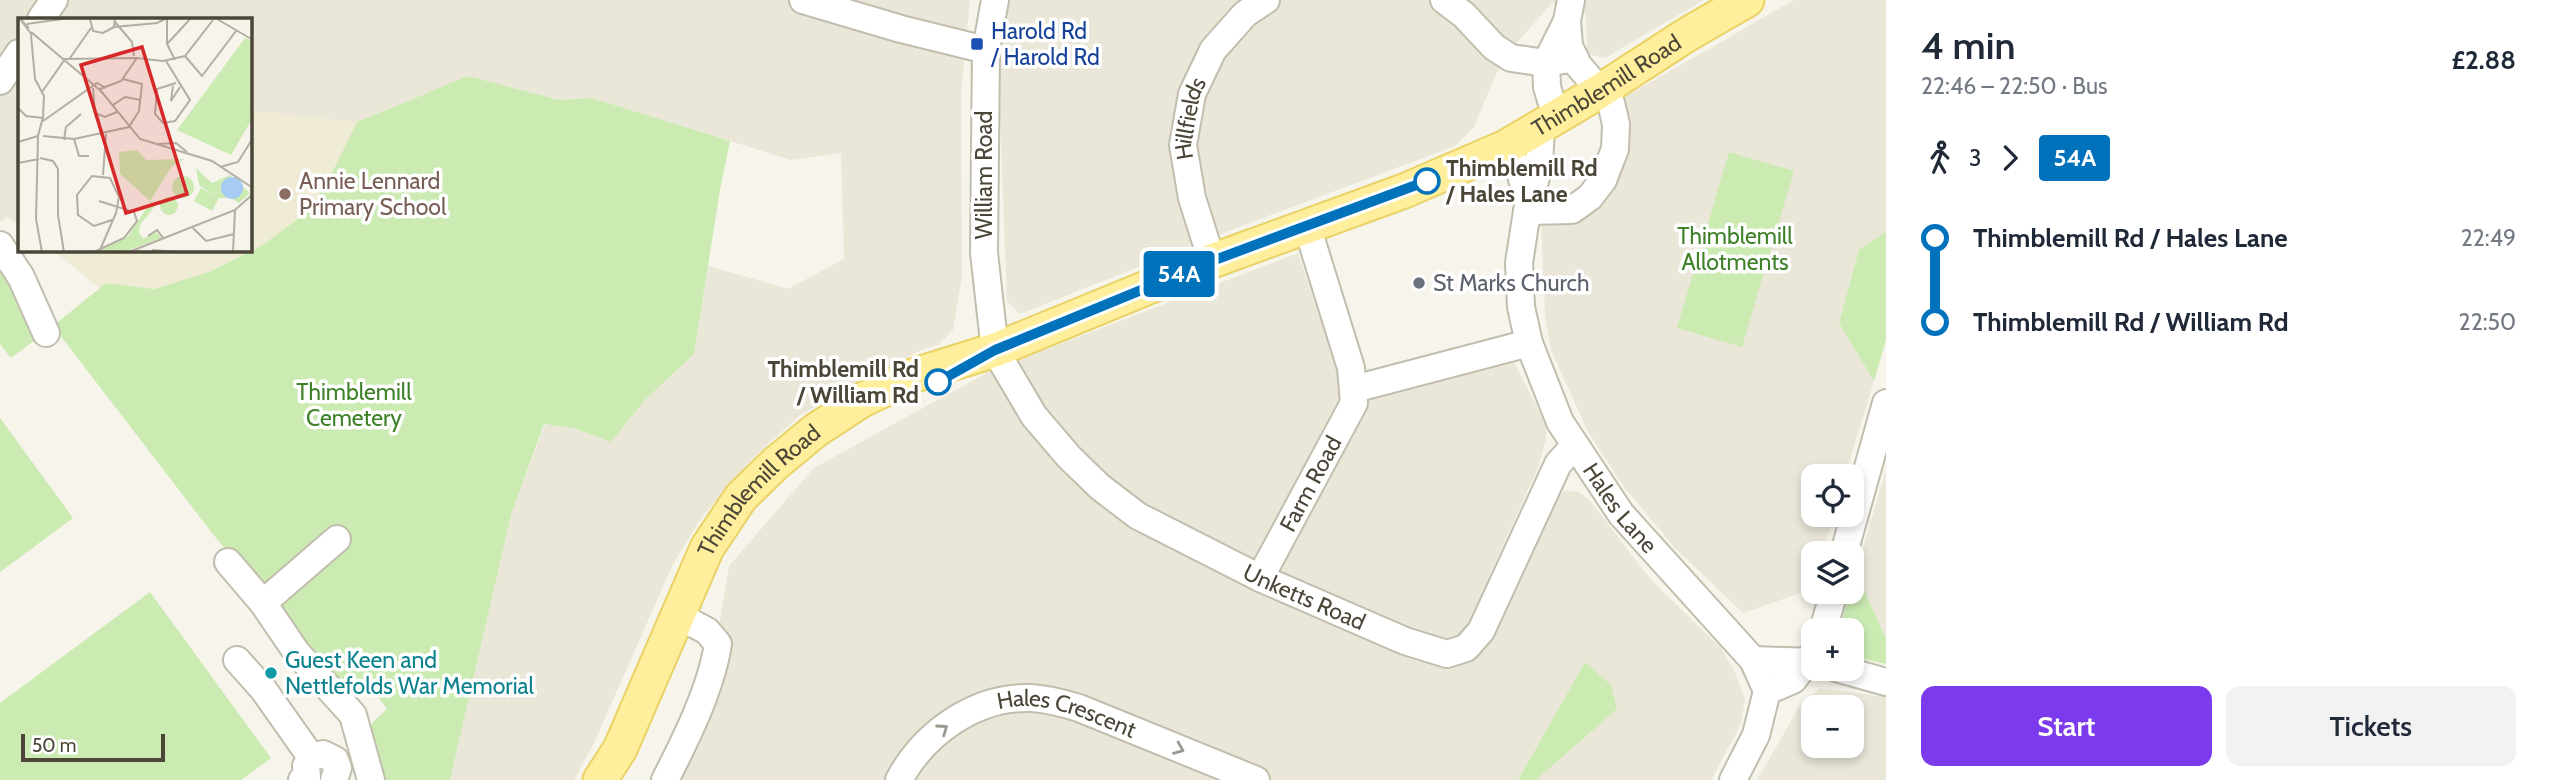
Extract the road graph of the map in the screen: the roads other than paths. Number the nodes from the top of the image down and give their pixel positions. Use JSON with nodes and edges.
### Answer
{"nodes":[{"id":1,"x":54,"y":0,"type":"edge"},
{"id":2,"x":803,"y":0,"type":"edge"},
{"id":3,"x":995,"y":0,"type":"edge"},
{"id":4,"x":1266,"y":0,"type":"edge"},
{"id":5,"x":1444,"y":0,"type":"edge"},
{"id":6,"x":1747,"y":0,"type":"edge"},
{"id":7,"x":1569,"y":11,"type":"edge"},
{"id":8,"x":42,"y":18,"type":"edge"},
{"id":9,"x":986,"y":50,"type":"junction"},
{"id":10,"x":18,"y":54,"type":"edge"},
{"id":11,"x":1575,"y":58,"type":"junction"},
{"id":12,"x":1546,"y":63,"type":"junction"},
{"id":13,"x":0,"y":81,"type":"edge"},
{"id":14,"x":1600,"y":92,"type":"junction"},
{"id":15,"x":1548,"y":121,"type":"junction"},
{"id":16,"x":1506,"y":147,"type":"junction"},
{"id":17,"x":1528,"y":207,"type":"junction"},
{"id":18,"x":1307,"y":226,"type":"junction"},
{"id":19,"x":0,"y":245,"type":"edge"},
{"id":20,"x":1212,"y":261,"type":"junction"},
{"id":21,"x":46,"y":333,"type":"dead end"},
{"id":22,"x":1529,"y":343,"type":"junction"},
{"id":23,"x":995,"y":350,"type":"junction"},
{"id":24,"x":1354,"y":389,"type":"junction"},
{"id":25,"x":1886,"y":403,"type":"edge"},
{"id":26,"x":1575,"y":445,"type":"junction"},
{"id":27,"x":337,"y":539,"type":"dead end"},
{"id":28,"x":1847,"y":541,"type":"edge"},
{"id":29,"x":228,"y":562,"type":"dead end"},
{"id":30,"x":1259,"y":578,"type":"junction"},
{"id":31,"x":262,"y":603,"type":"junction"},
{"id":32,"x":679,"y":617,"type":"junction"},
{"id":33,"x":1801,"y":659,"type":"edge"},
{"id":34,"x":237,"y":660,"type":"dead end"},
{"id":35,"x":1753,"y":660,"type":"junction"},
{"id":36,"x":1801,"y":671,"type":"edge"},
{"id":37,"x":1864,"y":676,"type":"edge"},
{"id":38,"x":1886,"y":682,"type":"edge"},
{"id":39,"x":1767,"y":691,"type":"junction"},
{"id":40,"x":307,"y":774,"type":"edge"},
{"id":41,"x":334,"y":780,"type":"edge"},
{"id":42,"x":371,"y":780,"type":"edge"},
{"id":43,"x":600,"y":780,"type":"edge"},
{"id":44,"x":665,"y":780,"type":"edge"},
{"id":45,"x":899,"y":780,"type":"edge"},
{"id":46,"x":1256,"y":780,"type":"edge"},
{"id":47,"x":1733,"y":780,"type":"edge"}],
"edges":[{"from":1,"to":8,"type":"street"},
{"from":2,"to":9,"type":"street"},
{"from":3,"to":9,"type":"street","name":"William Road"},
{"from":4,"to":20,"type":"street","name":"Hillfields"},
{"from":5,"to":12,"type":"street"},
{"from":6,"to":14,"type":"main road","name":"Thimblemill Road"},
{"from":7,"to":11,"type":"street"},
{"from":7,"to":12,"type":"street"},
{"from":9,"to":23,"type":"street","name":"William Road"},
{"from":10,"to":13,"type":"street"},
{"from":11,"to":12,"type":"street"},
{"from":11,"to":14,"type":"street"},
{"from":12,"to":15,"type":"street","name":"Hales Lane"},
{"from":14,"to":15,"type":"main road","name":"Thimblemill Road"},
{"from":14,"to":17,"type":"street"},
{"from":15,"to":16,"type":"main road","name":"Thimblemill Road"},
{"from":15,"to":17,"type":"street","name":"Hales Lane"},
{"from":16,"to":17,"type":"street","name":"Hales Lane"},
{"from":16,"to":18,"type":"main road","name":"Thimblemill Road"},
{"from":17,"to":22,"type":"street","name":"Hales Lane"},
{"from":18,"to":20,"type":"main road","name":"Thimblemill Road"},
{"from":18,"to":24,"type":"street"},
{"from":19,"to":21,"type":"street"},
{"from":20,"to":23,"type":"main road","name":"Thimblemill Road"},
{"from":22,"to":24,"type":"street"},
{"from":22,"to":26,"type":"street","name":"Hales Lane"},
{"from":23,"to":30,"type":"street","name":"Unketts Road"},
{"from":23,"to":32,"type":"main road","name":"Thimblemill Road"},
{"from":24,"to":30,"type":"street","name":"Farm Road"},
{"from":25,"to":28,"type":"street"},
{"from":26,"to":30,"type":"street","name":"Unketts Road"},
{"from":26,"to":35,"type":"street","name":"Hales Lane"},
{"from":27,"to":31,"type":"street"},
{"from":29,"to":31,"type":"street"},
{"from":31,"to":42,"type":"street"},
{"from":32,"to":43,"type":"main road","name":"Thimblemill Road"},
{"from":32,"to":44,"type":"street"},
{"from":33,"to":35,"type":"street"},
{"from":34,"to":40,"type":"street"},
{"from":35,"to":39,"type":"street","name":"Hales Lane"},
{"from":36,"to":39,"type":"street"},
{"from":37,"to":38,"type":"street"},
{"from":39,"to":47,"type":"street"},
{"from":40,"to":41,"type":"street"},
{"from":45,"to":46,"type":"street","name":"Hales Crescent","one_way":true}]}
